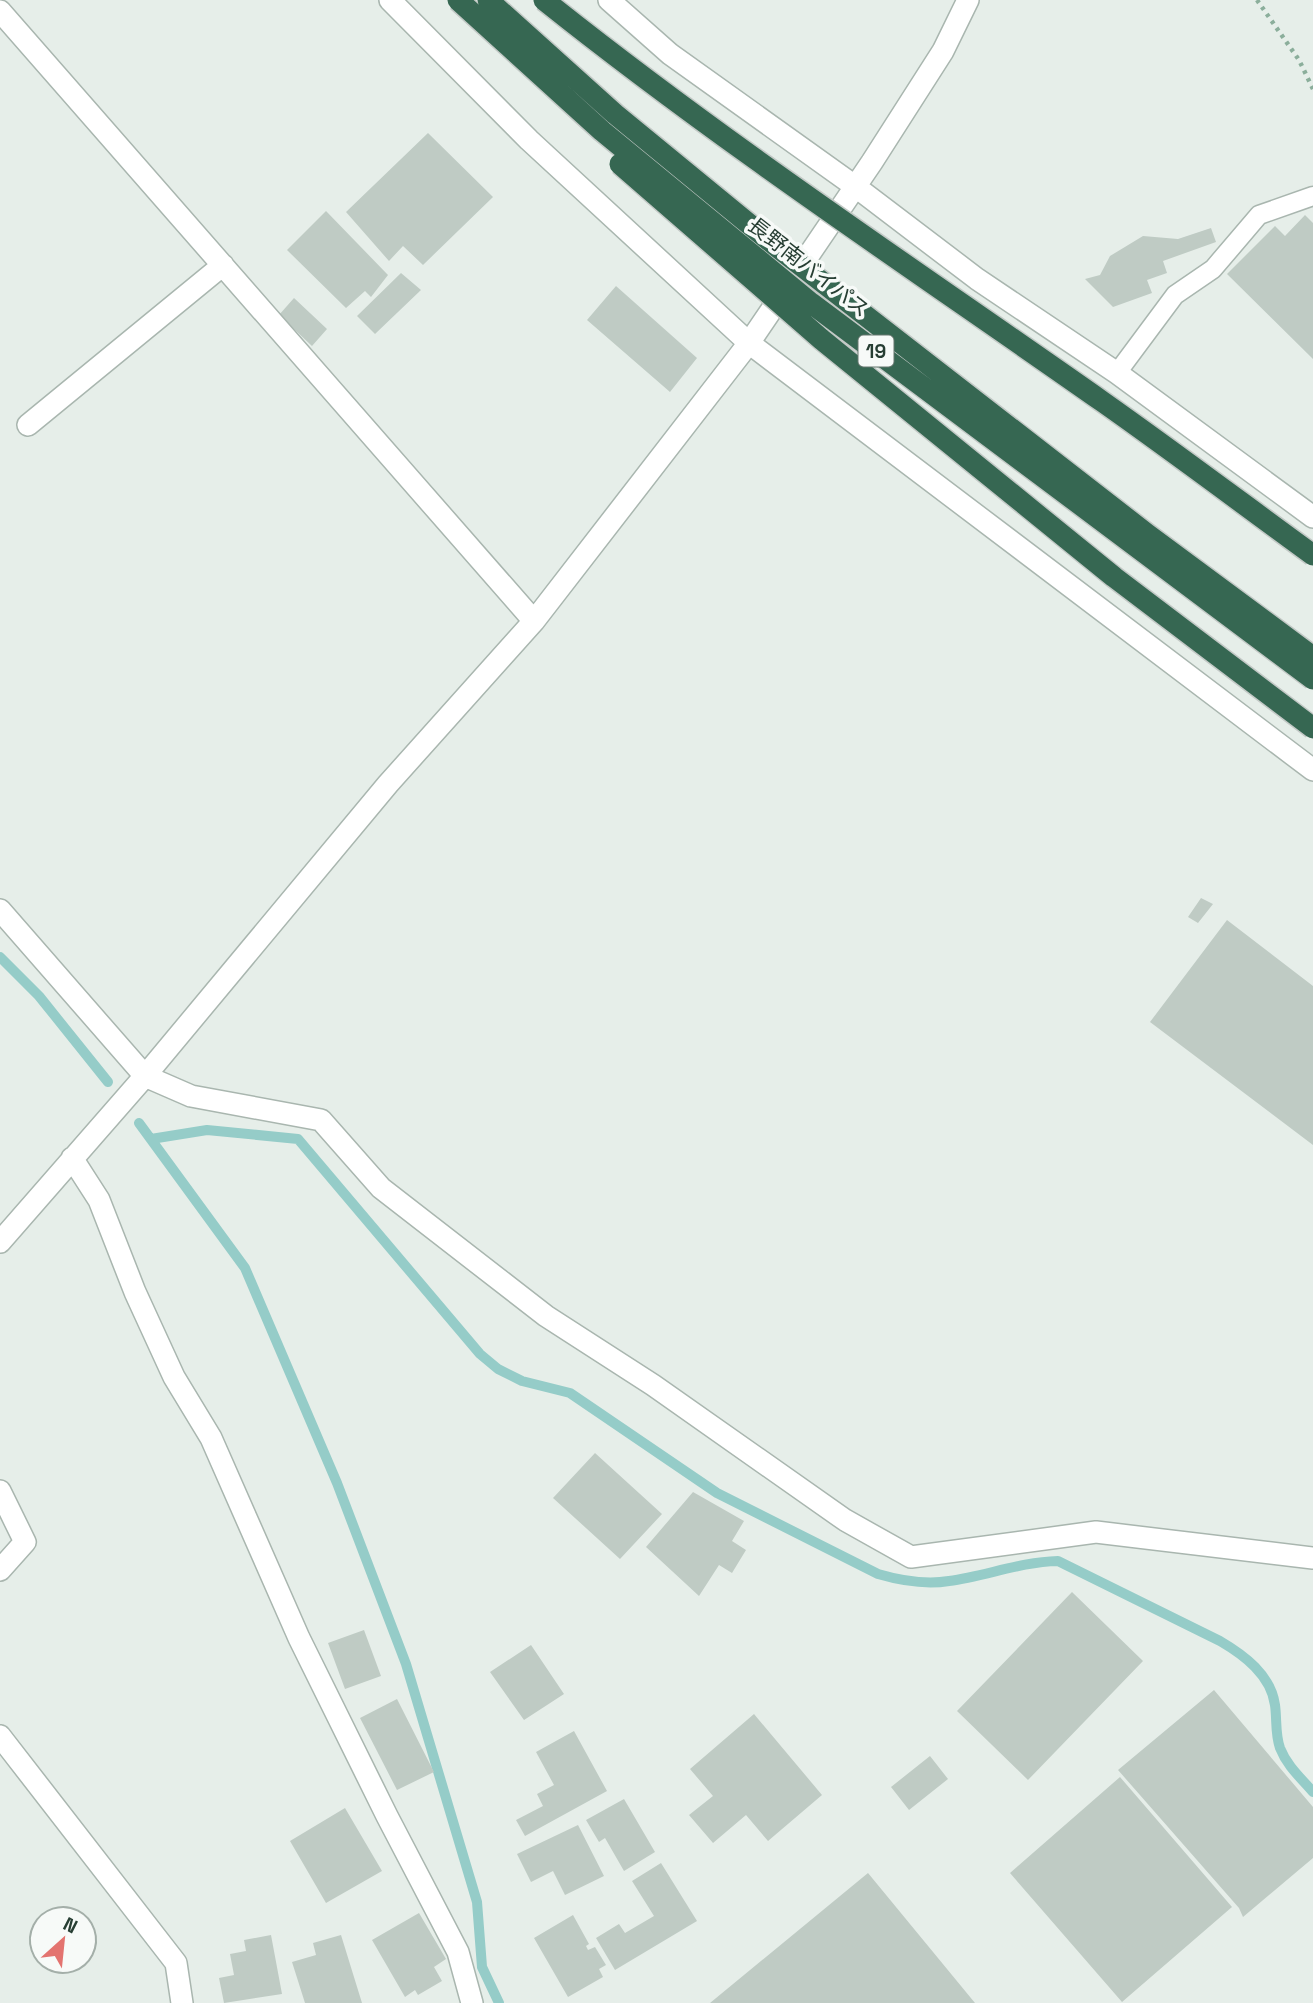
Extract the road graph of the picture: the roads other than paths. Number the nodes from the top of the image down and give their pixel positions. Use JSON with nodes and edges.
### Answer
{"nodes":[{"id":1,"x":390,"y":0,"type":"edge"},
{"id":2,"x":458,"y":0,"type":"edge"},
{"id":3,"x":488,"y":0,"type":"edge"},
{"id":4,"x":544,"y":0,"type":"edge"},
{"id":5,"x":609,"y":0,"type":"edge"},
{"id":6,"x":968,"y":0,"type":"edge"},
{"id":7,"x":0,"y":11,"type":"edge"},
{"id":8,"x":602,"y":131,"type":"junction"},
{"id":9,"x":856,"y":187,"type":"junction"},
{"id":10,"x":1313,"y":196,"type":"edge"},
{"id":11,"x":223,"y":265,"type":"junction"},
{"id":12,"x":749,"y":343,"type":"junction"},
{"id":13,"x":1117,"y":373,"type":"junction"},
{"id":14,"x":29,"y":425,"type":"dead end"},
{"id":15,"x":1313,"y":517,"type":"edge"},
{"id":16,"x":1313,"y":555,"type":"edge"},
{"id":17,"x":534,"y":621,"type":"junction"},
{"id":18,"x":1313,"y":657,"type":"edge"},
{"id":19,"x":1313,"y":678,"type":"edge"},
{"id":20,"x":1313,"y":728,"type":"edge"},
{"id":21,"x":1313,"y":770,"type":"edge"},
{"id":22,"x":0,"y":910,"type":"edge"},
{"id":23,"x":145,"y":1076,"type":"junction"},
{"id":24,"x":72,"y":1158,"type":"junction"},
{"id":25,"x":0,"y":1242,"type":"edge"},
{"id":26,"x":0,"y":1491,"type":"edge"},
{"id":27,"x":1313,"y":1558,"type":"edge"},
{"id":28,"x":0,"y":1570,"type":"edge"},
{"id":29,"x":2,"y":1744,"type":"edge"},
{"id":30,"x":176,"y":2001,"type":"edge"},
{"id":31,"x":472,"y":2003,"type":"edge"}],
"edges":[{"from":1,"to":12,"type":"street"},
{"from":2,"to":8,"type":"highway","name":"長野南バイパス","number":"19","bridge":true},
{"from":3,"to":18,"type":"highway","name":"長野南バイパス","number":"19","bridge":true},
{"from":4,"to":16,"type":"highway","bridge":true},
{"from":5,"to":9,"type":"street"},
{"from":6,"to":9,"type":"street"},
{"from":7,"to":11,"type":"street"},
{"from":8,"to":19,"type":"highway","name":"長野南バイパス","number":"19","bridge":true},
{"from":8,"to":20,"type":"highway","number":"19","bridge":true},
{"from":9,"to":12,"type":"street"},
{"from":9,"to":13,"type":"street"},
{"from":10,"to":13,"type":"lane"},
{"from":11,"to":14,"type":"street"},
{"from":11,"to":17,"type":"street"},
{"from":12,"to":17,"type":"street"},
{"from":12,"to":21,"type":"street"},
{"from":13,"to":15,"type":"street"},
{"from":17,"to":23,"type":"street"},
{"from":22,"to":23,"type":"street"},
{"from":23,"to":24,"type":"street"},
{"from":23,"to":27,"type":"street"},
{"from":24,"to":25,"type":"street"},
{"from":24,"to":31,"type":"street"},
{"from":26,"to":28,"type":"street"},
{"from":29,"to":30,"type":"street"}]}
